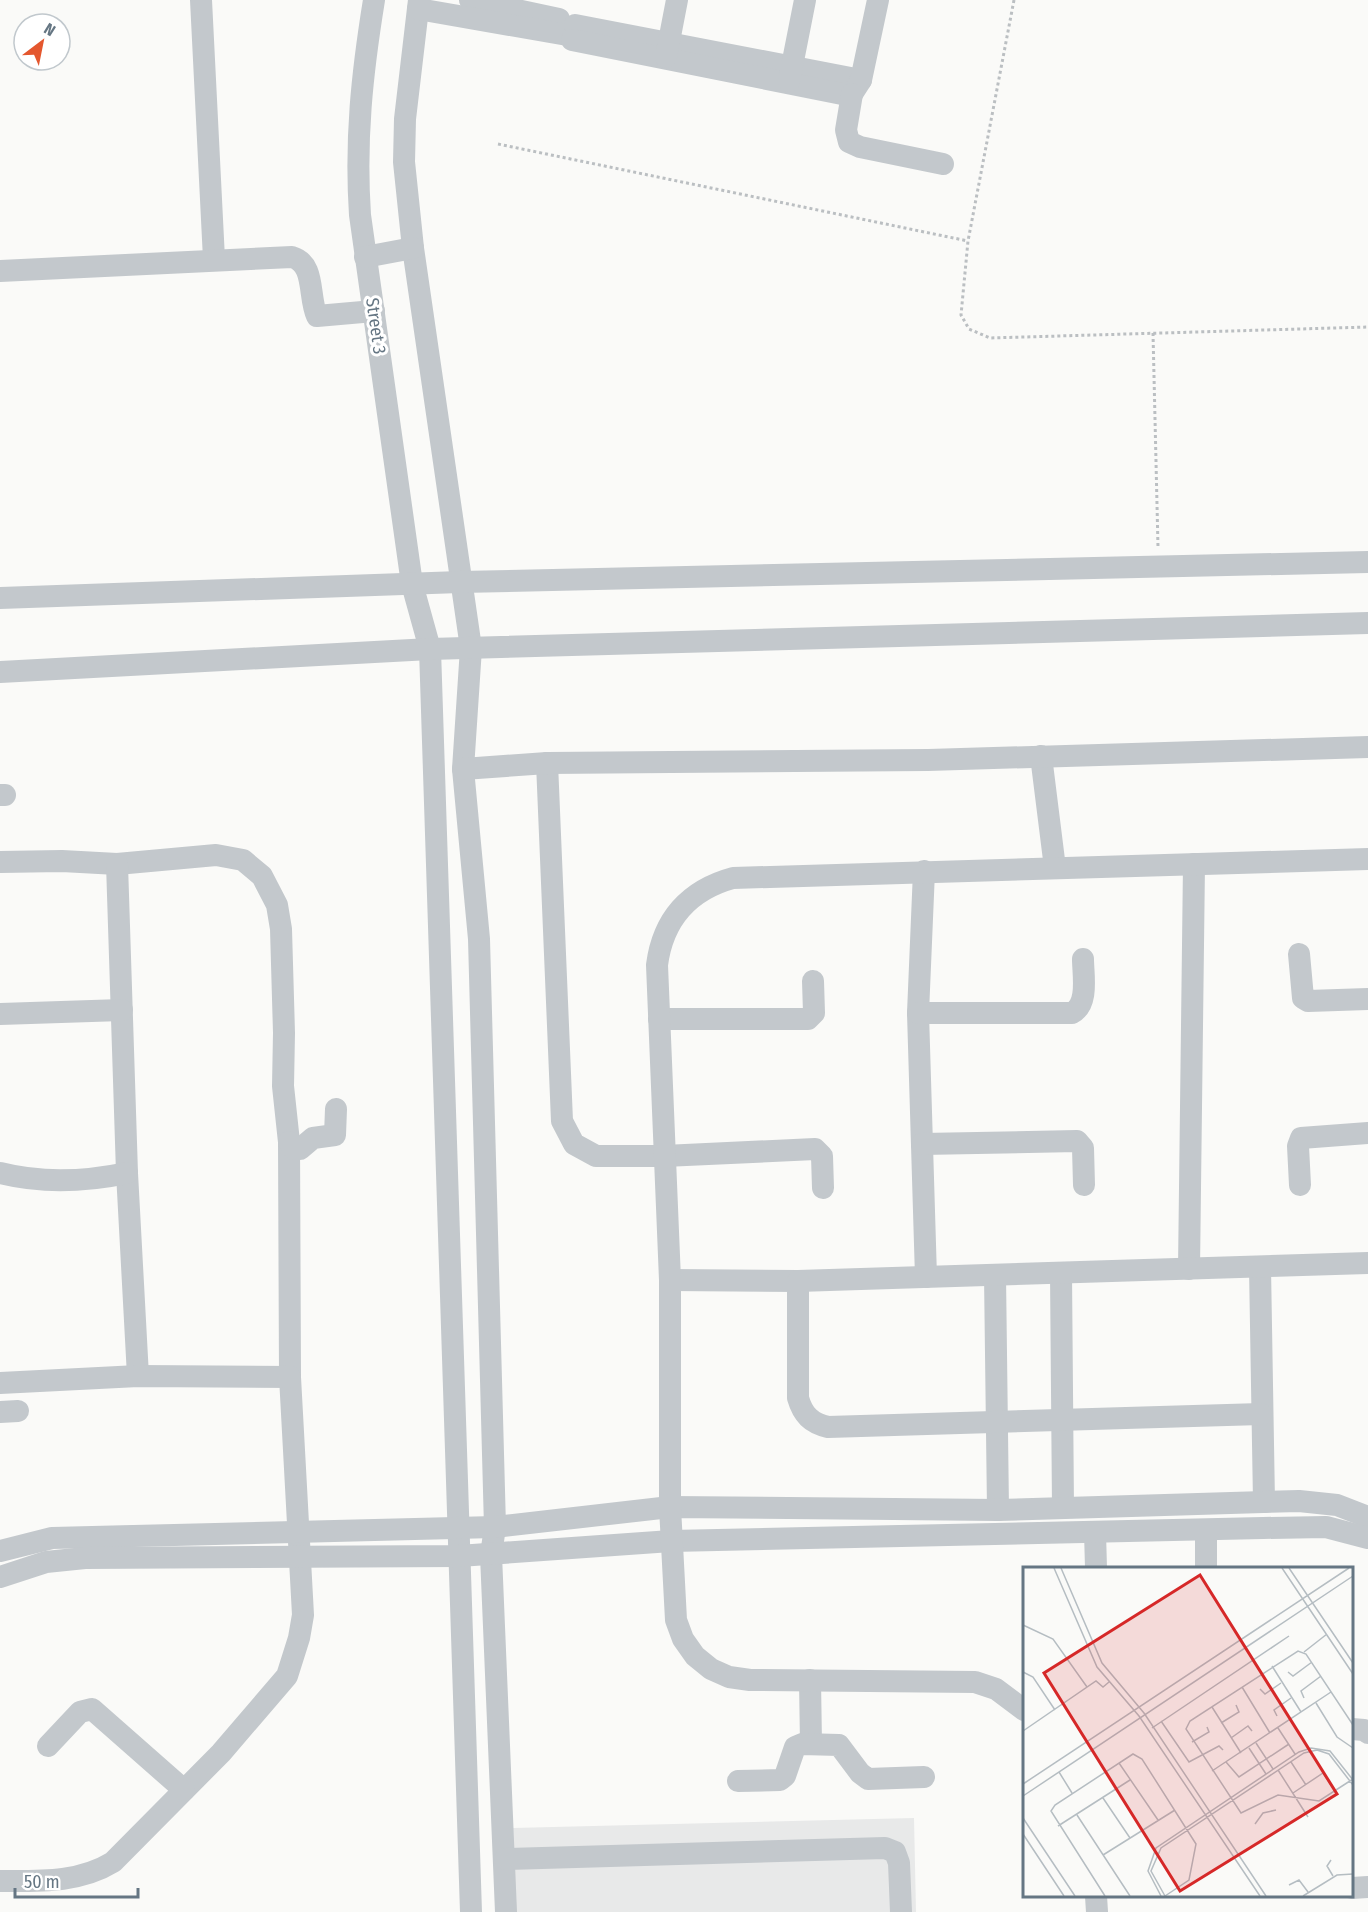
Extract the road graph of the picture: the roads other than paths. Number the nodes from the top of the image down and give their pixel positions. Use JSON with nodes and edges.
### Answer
{"nodes":[{"id":1,"x":201,"y":0,"type":"edge"},
{"id":2,"x":374,"y":0,"type":"edge"},
{"id":3,"x":470,"y":0,"type":"edge"},
{"id":4,"x":677,"y":0,"type":"edge"},
{"id":5,"x":805,"y":0,"type":"edge"},
{"id":6,"x":878,"y":0,"type":"edge"},
{"id":7,"x":419,"y":4,"type":"edge"},
{"id":8,"x":574,"y":31,"type":"junction"},
{"id":9,"x":667,"y":51,"type":"junction"},
{"id":10,"x":790,"y":75,"type":"junction"},
{"id":11,"x":857,"y":87,"type":"junction"},
{"id":12,"x":943,"y":164,"type":"dead end"},
{"id":13,"x":413,"y":248,"type":"junction"},
{"id":14,"x":365,"y":257,"type":"junction"},
{"id":15,"x":214,"y":259,"type":"junction"},
{"id":16,"x":0,"y":271,"type":"edge"},
{"id":17,"x":374,"y":311,"type":"junction"},
{"id":18,"x":1368,"y":562,"type":"edge"},
{"id":19,"x":460,"y":582,"type":"junction"},
{"id":20,"x":412,"y":584,"type":"junction"},
{"id":21,"x":0,"y":598,"type":"edge"},
{"id":22,"x":1368,"y":623,"type":"edge"},
{"id":23,"x":471,"y":648,"type":"junction"},
{"id":24,"x":430,"y":649,"type":"junction"},
{"id":25,"x":0,"y":672,"type":"edge"},
{"id":26,"x":1368,"y":747,"type":"edge"},
{"id":27,"x":1041,"y":756,"type":"junction"},
{"id":28,"x":547,"y":763,"type":"junction"},
{"id":29,"x":464,"y":769,"type":"junction"},
{"id":30,"x":1368,"y":859,"type":"edge"},
{"id":31,"x":0,"y":862,"type":"edge"},
{"id":32,"x":117,"y":864,"type":"junction"},
{"id":33,"x":1194,"y":864,"type":"junction"},
{"id":34,"x":1055,"y":868,"type":"junction"},
{"id":35,"x":924,"y":871,"type":"junction"},
{"id":36,"x":1299,"y":954,"type":"dead end"},
{"id":37,"x":1083,"y":959,"type":"dead end"},
{"id":38,"x":813,"y":981,"type":"dead end"},
{"id":39,"x":1368,"y":999,"type":"edge"},
{"id":40,"x":122,"y":1010,"type":"junction"},
{"id":41,"x":918,"y":1013,"type":"junction"},
{"id":42,"x":0,"y":1014,"type":"edge"},
{"id":43,"x":659,"y":1019,"type":"junction"},
{"id":44,"x":336,"y":1109,"type":"dead end"},
{"id":45,"x":1368,"y":1133,"type":"edge"},
{"id":46,"x":289,"y":1142,"type":"junction"},
{"id":47,"x":922,"y":1144,"type":"junction"},
{"id":48,"x":664,"y":1156,"type":"junction"},
{"id":49,"x":0,"y":1173,"type":"edge"},
{"id":50,"x":127,"y":1173,"type":"junction"},
{"id":51,"x":1084,"y":1185,"type":"dead end"},
{"id":52,"x":1300,"y":1185,"type":"dead end"},
{"id":53,"x":823,"y":1188,"type":"dead end"},
{"id":54,"x":1368,"y":1263,"type":"edge"},
{"id":55,"x":1260,"y":1267,"type":"junction"},
{"id":56,"x":1189,"y":1269,"type":"junction"},
{"id":57,"x":1061,"y":1273,"type":"junction"},
{"id":58,"x":995,"y":1275,"type":"junction"},
{"id":59,"x":926,"y":1277,"type":"junction"},
{"id":60,"x":670,"y":1280,"type":"junction"},
{"id":61,"x":798,"y":1281,"type":"junction"},
{"id":62,"x":138,"y":1376,"type":"junction"},
{"id":63,"x":290,"y":1377,"type":"junction"},
{"id":64,"x":0,"y":1383,"type":"edge"},
{"id":65,"x":1261,"y":1414,"type":"junction"},
{"id":66,"x":1062,"y":1419,"type":"junction"},
{"id":67,"x":997,"y":1421,"type":"junction"},
{"id":68,"x":1264,"y":1502,"type":"junction"},
{"id":69,"x":670,"y":1507,"type":"junction"},
{"id":70,"x":1063,"y":1508,"type":"junction"},
{"id":71,"x":998,"y":1510,"type":"junction"},
{"id":72,"x":1368,"y":1517,"type":"edge"},
{"id":73,"x":495,"y":1527,"type":"junction"},
{"id":74,"x":459,"y":1528,"type":"junction"},
{"id":75,"x":1206,"y":1530,"type":"junction"},
{"id":76,"x":1095,"y":1532,"type":"junction"},
{"id":77,"x":298,"y":1534,"type":"junction"},
{"id":78,"x":1368,"y":1538,"type":"edge"},
{"id":79,"x":671,"y":1541,"type":"junction"},
{"id":80,"x":0,"y":1551,"type":"edge"},
{"id":81,"x":491,"y":1555,"type":"junction"},
{"id":82,"x":302,"y":1556,"type":"junction"},
{"id":83,"x":459,"y":1556,"type":"junction"},
{"id":84,"x":1096,"y":1567,"type":"edge"},
{"id":85,"x":1206,"y":1567,"type":"edge"},
{"id":86,"x":0,"y":1577,"type":"edge"},
{"id":87,"x":810,"y":1680,"type":"junction"},
{"id":88,"x":1023,"y":1709,"type":"edge"},
{"id":89,"x":1353,"y":1730,"type":"edge"},
{"id":90,"x":1368,"y":1733,"type":"edge"},
{"id":91,"x":812,"y":1744,"type":"junction"},
{"id":92,"x":48,"y":1746,"type":"dead end"},
{"id":93,"x":924,"y":1777,"type":"dead end"},
{"id":94,"x":738,"y":1781,"type":"dead end"},
{"id":95,"x":184,"y":1790,"type":"junction"},
{"id":96,"x":505,"y":1859,"type":"junction"},
{"id":97,"x":0,"y":1881,"type":"edge"},
{"id":98,"x":1368,"y":1887,"type":"edge"},
{"id":99,"x":1353,"y":1888,"type":"edge"},
{"id":100,"x":471,"y":1912,"type":"edge"},
{"id":101,"x":507,"y":1912,"type":"edge"},
{"id":102,"x":901,"y":1912,"type":"edge"}],
"edges":[{"from":1,"to":15,"type":"street"},
{"from":2,"to":14,"type":"street","name":"Street 3"},
{"from":3,"to":8,"type":"street"},
{"from":4,"to":9,"type":"street"},
{"from":5,"to":10,"type":"street"},
{"from":6,"to":11,"type":"street"},
{"from":7,"to":8,"type":"street"},
{"from":7,"to":13,"type":"street"},
{"from":8,"to":9,"type":"street"},
{"from":9,"to":10,"type":"street"},
{"from":10,"to":11,"type":"street"},
{"from":11,"to":12,"type":"street"},
{"from":13,"to":14,"type":"street"},
{"from":13,"to":19,"type":"street"},
{"from":14,"to":17,"type":"street","name":"Street 3"},
{"from":15,"to":16,"type":"street"},
{"from":15,"to":17,"type":"street"},
{"from":17,"to":20,"type":"street","name":"Street 3"},
{"from":18,"to":19,"type":"street"},
{"from":19,"to":20,"type":"street"},
{"from":19,"to":23,"type":"street"},
{"from":20,"to":21,"type":"street"},
{"from":20,"to":24,"type":"street","name":"Street 3"},
{"from":22,"to":23,"type":"street"},
{"from":23,"to":24,"type":"street"},
{"from":23,"to":29,"type":"street"},
{"from":24,"to":25,"type":"street"},
{"from":24,"to":74,"type":"street","name":"Street 3"},
{"from":26,"to":27,"type":"street"},
{"from":27,"to":28,"type":"street"},
{"from":27,"to":34,"type":"street"},
{"from":28,"to":29,"type":"street"},
{"from":28,"to":48,"type":"street"},
{"from":29,"to":73,"type":"street"},
{"from":30,"to":33,"type":"street"},
{"from":31,"to":32,"type":"street"},
{"from":32,"to":40,"type":"street"},
{"from":32,"to":46,"type":"street"},
{"from":33,"to":34,"type":"street"},
{"from":33,"to":56,"type":"street"},
{"from":34,"to":35,"type":"street"},
{"from":35,"to":41,"type":"street"},
{"from":35,"to":43,"type":"street"},
{"from":36,"to":39,"type":"street"},
{"from":37,"to":41,"type":"street"},
{"from":38,"to":43,"type":"street"},
{"from":40,"to":42,"type":"street"},
{"from":40,"to":50,"type":"street"},
{"from":41,"to":47,"type":"street"},
{"from":43,"to":48,"type":"street"},
{"from":44,"to":46,"type":"street"},
{"from":45,"to":52,"type":"street"},
{"from":46,"to":63,"type":"street"},
{"from":47,"to":51,"type":"street"},
{"from":47,"to":59,"type":"street"},
{"from":48,"to":53,"type":"street"},
{"from":48,"to":60,"type":"street"},
{"from":49,"to":50,"type":"street"},
{"from":50,"to":62,"type":"street"},
{"from":54,"to":55,"type":"street"},
{"from":55,"to":56,"type":"street"},
{"from":55,"to":65,"type":"street"},
{"from":56,"to":57,"type":"street"},
{"from":57,"to":58,"type":"street"},
{"from":57,"to":66,"type":"street"},
{"from":58,"to":59,"type":"street"},
{"from":58,"to":67,"type":"street"},
{"from":59,"to":61,"type":"street"},
{"from":60,"to":61,"type":"street"},
{"from":60,"to":69,"type":"street"},
{"from":61,"to":67,"type":"street"},
{"from":62,"to":63,"type":"street"},
{"from":62,"to":64,"type":"street"},
{"from":63,"to":77,"type":"street"},
{"from":65,"to":66,"type":"street"},
{"from":65,"to":68,"type":"street"},
{"from":66,"to":67,"type":"street"},
{"from":66,"to":70,"type":"street"},
{"from":67,"to":71,"type":"street"},
{"from":68,"to":70,"type":"street"},
{"from":68,"to":72,"type":"street"},
{"from":69,"to":71,"type":"street"},
{"from":69,"to":73,"type":"street"},
{"from":69,"to":79,"type":"street"},
{"from":70,"to":71,"type":"street"},
{"from":73,"to":74,"type":"street"},
{"from":73,"to":81,"type":"street"},
{"from":74,"to":77,"type":"street"},
{"from":74,"to":83,"type":"street","name":"Street 3"},
{"from":75,"to":76,"type":"street"},
{"from":75,"to":78,"type":"street"},
{"from":75,"to":85,"type":"street"},
{"from":76,"to":79,"type":"street"},
{"from":76,"to":84,"type":"street"},
{"from":77,"to":80,"type":"street"},
{"from":77,"to":82,"type":"street"},
{"from":79,"to":81,"type":"street"},
{"from":79,"to":87,"type":"street"},
{"from":81,"to":83,"type":"street"},
{"from":81,"to":96,"type":"street"},
{"from":82,"to":83,"type":"street"},
{"from":82,"to":86,"type":"street"},
{"from":82,"to":95,"type":"street"},
{"from":83,"to":100,"type":"street","name":"Street 3"},
{"from":87,"to":88,"type":"street"},
{"from":87,"to":91,"type":"street"},
{"from":89,"to":90,"type":"street"},
{"from":91,"to":93,"type":"street"},
{"from":91,"to":94,"type":"street"},
{"from":92,"to":95,"type":"street"},
{"from":95,"to":97,"type":"street"},
{"from":96,"to":101,"type":"street"},
{"from":96,"to":102,"type":"street"},
{"from":98,"to":99,"type":"street"}]}
